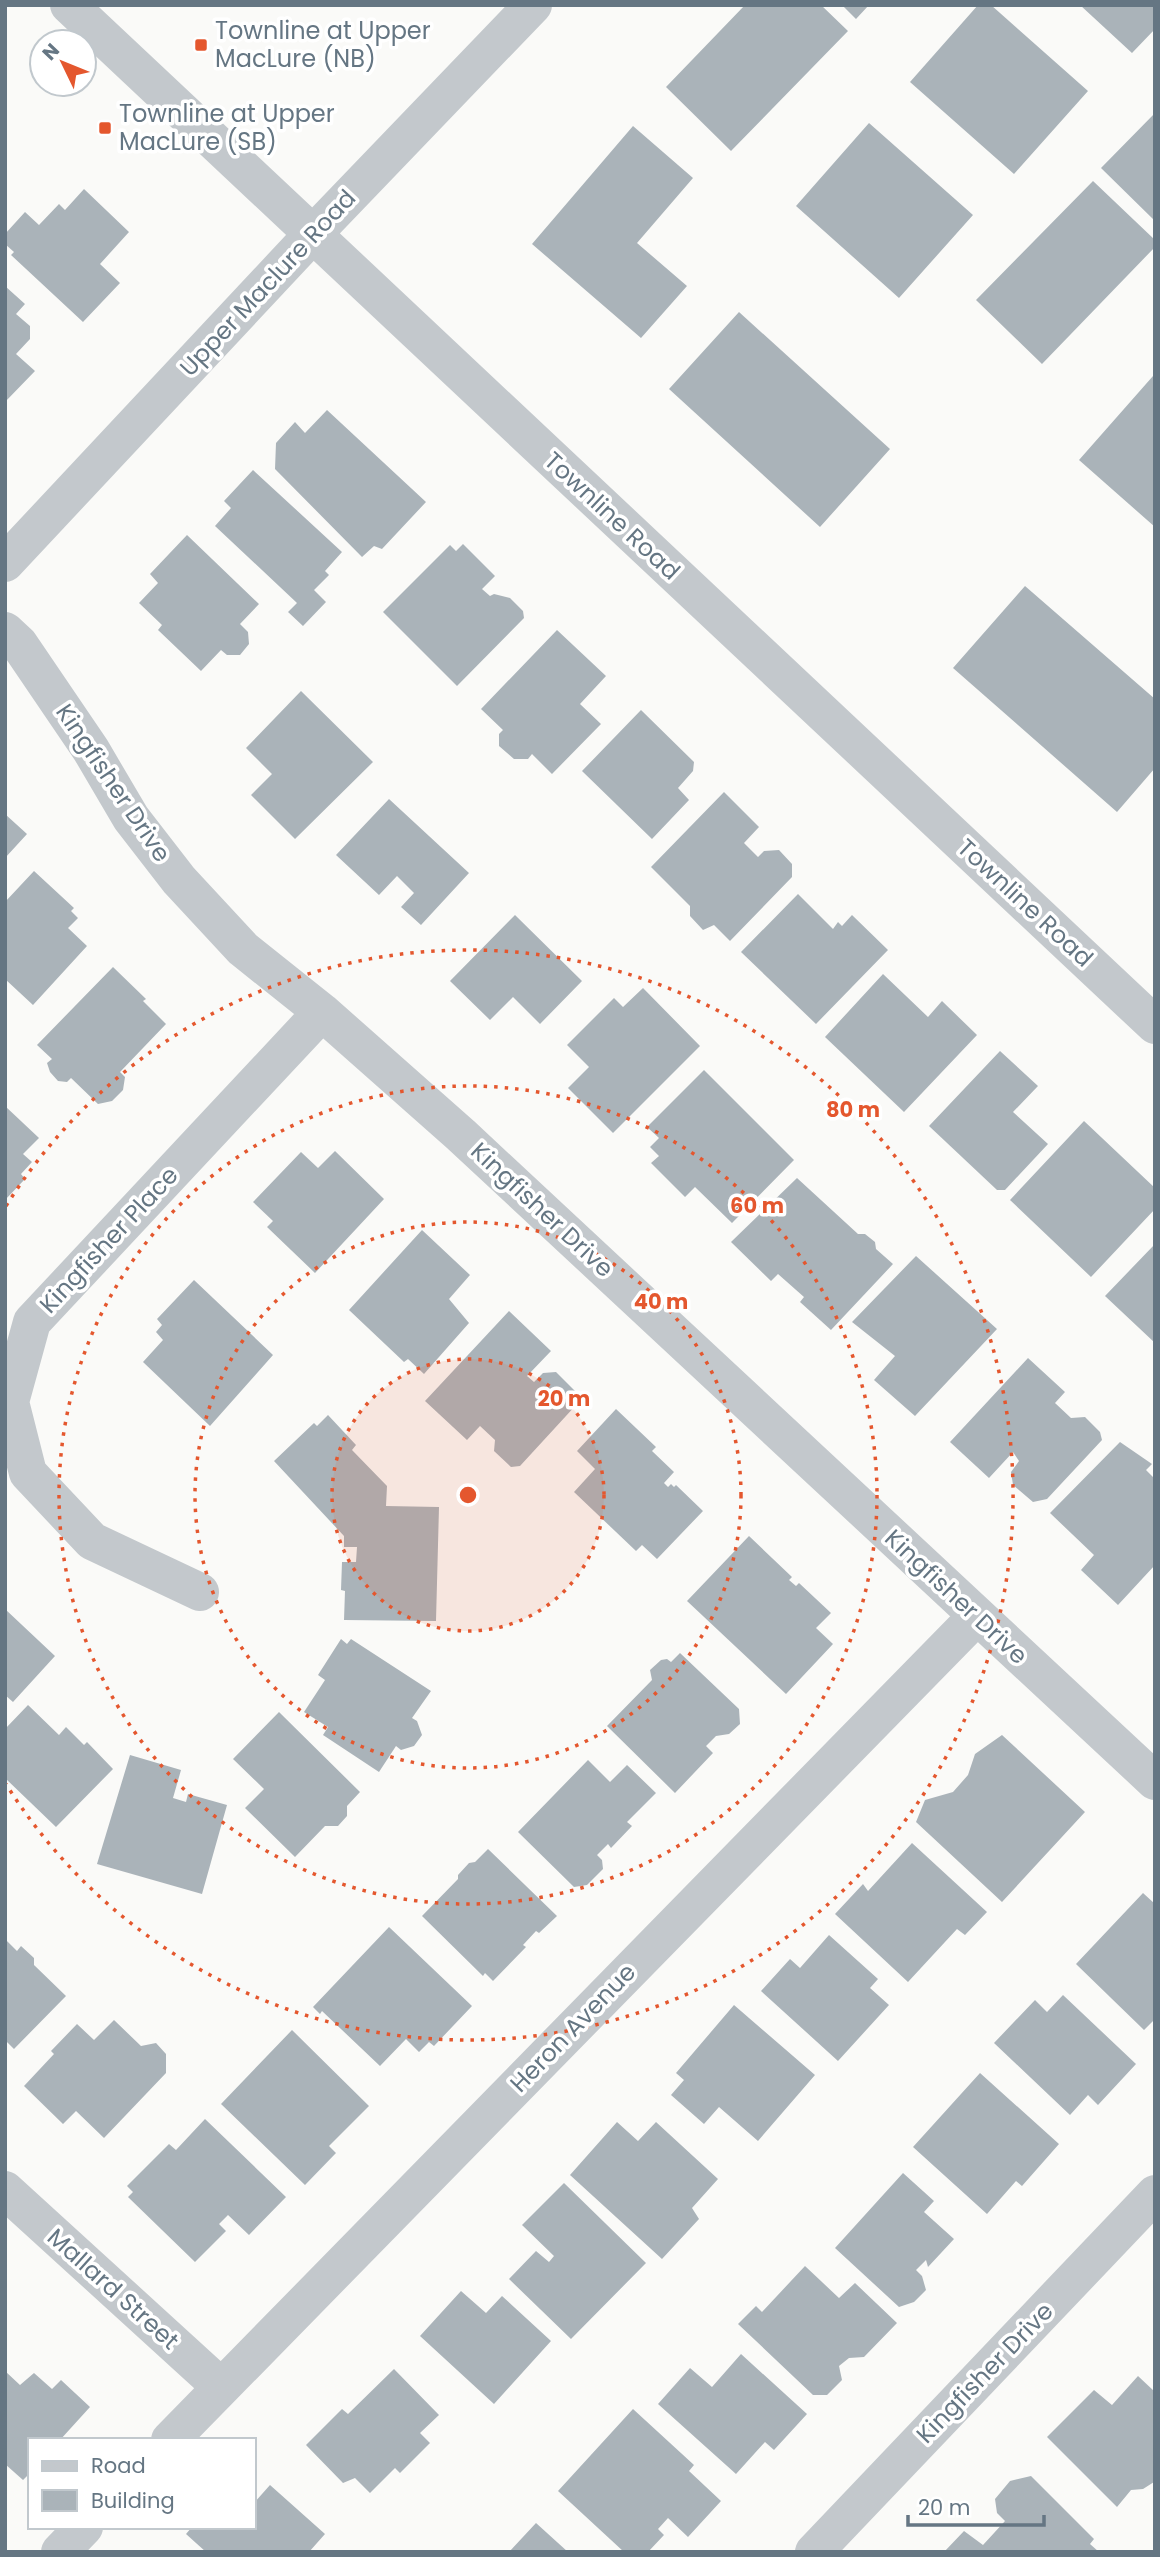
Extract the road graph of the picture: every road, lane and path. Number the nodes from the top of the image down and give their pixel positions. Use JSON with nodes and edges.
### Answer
{"nodes":[{"id":1,"x":69,"y":5,"type":"edge"},
{"id":2,"x":533,"y":5,"type":"edge"},
{"id":3,"x":312,"y":235,"type":"junction"},
{"id":4,"x":5,"y":563,"type":"edge"},
{"id":5,"x":5,"y":631,"type":"edge"},
{"id":6,"x":322,"y":1012,"type":"junction"},
{"id":7,"x":1155,"y":1025,"type":"edge"},
{"id":8,"x":200,"y":1592,"type":"dead end"},
{"id":9,"x":976,"y":1617,"type":"junction"},
{"id":10,"x":1155,"y":1781,"type":"edge"},
{"id":11,"x":5,"y":2190,"type":"edge"},
{"id":12,"x":1155,"y":2194,"type":"edge"},
{"id":13,"x":222,"y":2387,"type":"junction"},
{"id":14,"x":172,"y":2438,"type":"edge"},
{"id":15,"x":82,"y":2529,"type":"edge"},
{"id":16,"x":60,"y":2552,"type":"edge"},
{"id":17,"x":814,"y":2552,"type":"edge"}],
"edges":[{"from":1,"to":3,"type":"street","name":"Townline Road"},
{"from":2,"to":3,"type":"street","name":"Upper Maclure Road"},
{"from":3,"to":4,"type":"street","name":"Upper Maclure Road"},
{"from":3,"to":7,"type":"street","name":"Townline Road"},
{"from":5,"to":6,"type":"street","name":"Kingfisher Drive"},
{"from":6,"to":8,"type":"street","name":"Kingfisher Place"},
{"from":6,"to":9,"type":"street","name":"Kingfisher Drive"},
{"from":9,"to":10,"type":"street","name":"Kingfisher Drive"},
{"from":9,"to":13,"type":"street","name":"Heron Avenue"},
{"from":11,"to":13,"type":"street","name":"Mallard Street"},
{"from":12,"to":17,"type":"street","name":"Kingfisher Drive"},
{"from":13,"to":14,"type":"street","name":"Heron Avenue"},
{"from":15,"to":16,"type":"street"}]}
